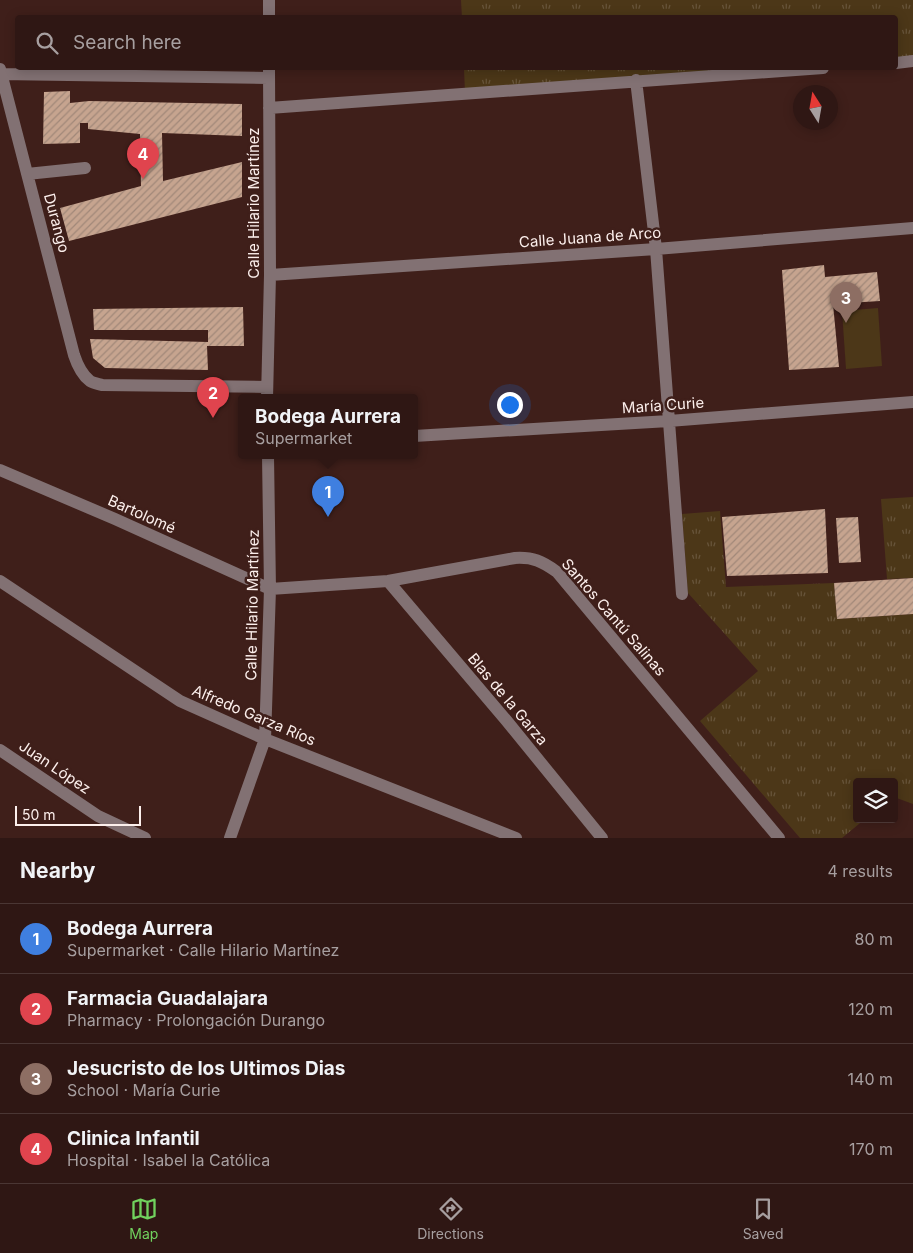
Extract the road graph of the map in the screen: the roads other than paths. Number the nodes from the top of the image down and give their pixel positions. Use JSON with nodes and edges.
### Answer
{"nodes":[{"id":1,"x":269,"y":0,"type":"edge"},
{"id":2,"x":269,"y":15,"type":"edge"},
{"id":3,"x":913,"y":61,"type":"edge"},
{"id":4,"x":898,"y":62,"type":"edge"},
{"id":5,"x":792,"y":70,"type":"edge"},
{"id":6,"x":0,"y":72,"type":"edge"},
{"id":7,"x":269,"y":73,"type":"edge"},
{"id":8,"x":636,"y":80,"type":"junction"},
{"id":9,"x":269,"y":108,"type":"junction"},
{"id":10,"x":85,"y":168,"type":"dead end"},
{"id":11,"x":27,"y":174,"type":"junction"},
{"id":12,"x":913,"y":228,"type":"edge"},
{"id":13,"x":656,"y":249,"type":"junction"},
{"id":14,"x":270,"y":275,"type":"junction"},
{"id":15,"x":267,"y":393,"type":"edge"},
{"id":16,"x":913,"y":402,"type":"edge"},
{"id":17,"x":669,"y":421,"type":"junction"},
{"id":18,"x":418,"y":436,"type":"edge"},
{"id":19,"x":268,"y":459,"type":"edge"},
{"id":20,"x":0,"y":470,"type":"edge"},
{"id":21,"x":0,"y":581,"type":"edge"},
{"id":22,"x":388,"y":581,"type":"junction"},
{"id":23,"x":270,"y":589,"type":"junction"},
{"id":24,"x":682,"y":594,"type":"dead end"},
{"id":25,"x":265,"y":739,"type":"junction"},
{"id":26,"x":0,"y":750,"type":"edge"},
{"id":27,"x":145,"y":838,"type":"edge"},
{"id":28,"x":230,"y":838,"type":"edge"},
{"id":29,"x":516,"y":838,"type":"edge"},
{"id":30,"x":602,"y":838,"type":"edge"},
{"id":31,"x":779,"y":838,"type":"edge"}],
"edges":[{"from":1,"to":2,"type":"street"},
{"from":3,"to":4,"type":"street"},
{"from":5,"to":8,"type":"street"},
{"from":6,"to":7,"type":"street"},
{"from":6,"to":11,"type":"street","name":"Durango"},
{"from":7,"to":9,"type":"street","name":"Calle Hilario Martínez"},
{"from":8,"to":9,"type":"street"},
{"from":8,"to":13,"type":"street"},
{"from":9,"to":14,"type":"street","name":"Calle Hilario Martínez"},
{"from":10,"to":11,"type":"street"},
{"from":11,"to":15,"type":"street","name":"Durango"},
{"from":12,"to":13,"type":"street","name":"Calle Juana de Arco"},
{"from":13,"to":14,"type":"street","name":"Calle Juana de Arco"},
{"from":13,"to":17,"type":"street"},
{"from":14,"to":15,"type":"street","name":"Calle Hilario Martínez"},
{"from":16,"to":17,"type":"street","name":"María Curie"},
{"from":17,"to":18,"type":"street","name":"María Curie"},
{"from":17,"to":24,"type":"street"},
{"from":19,"to":23,"type":"street","name":"Calle Hilario Martínez"},
{"from":20,"to":23,"type":"street","name":"Bartolomé"},
{"from":21,"to":25,"type":"street","name":"Alfredo Garza Ríos"},
{"from":22,"to":23,"type":"street","name":"Santos Cantú Salinas"},
{"from":22,"to":30,"type":"street","name":"Blas de la Garza"},
{"from":22,"to":31,"type":"street","name":"Santos Cantú Salinas"},
{"from":23,"to":25,"type":"street","name":"Calle Hilario Martínez"},
{"from":25,"to":28,"type":"street","name":"Calle Hilario Martínez"},
{"from":25,"to":29,"type":"street","name":"Alfredo Garza Ríos"},
{"from":26,"to":27,"type":"street","name":"Juan López"}]}
